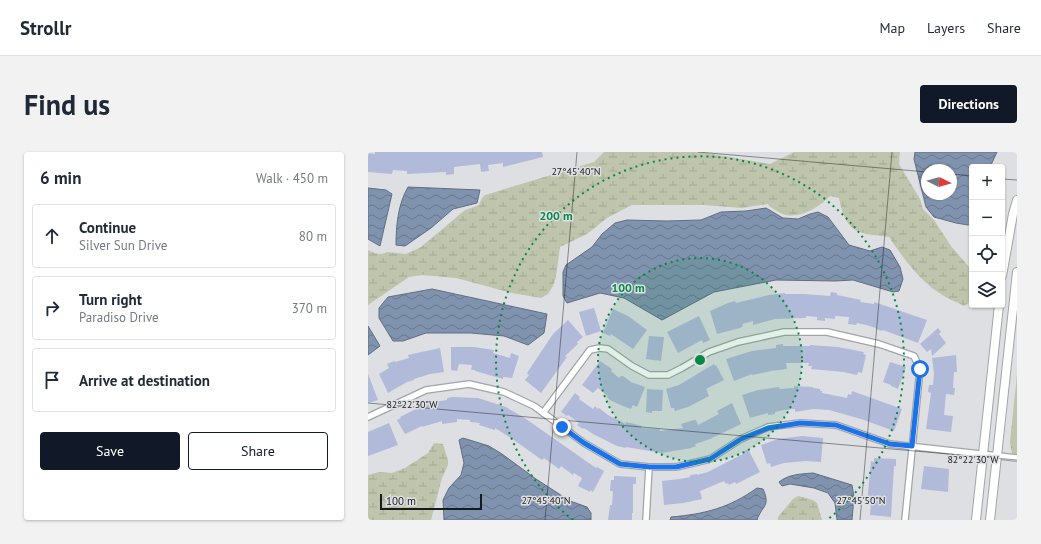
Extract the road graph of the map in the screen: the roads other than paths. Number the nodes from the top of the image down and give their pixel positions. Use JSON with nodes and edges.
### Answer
{"nodes":[{"id":1,"x":1017,"y":200,"type":"edge"},
{"id":2,"x":1003,"y":272,"type":"edge"},
{"id":3,"x":1017,"y":272,"type":"edge"},
{"id":4,"x":999,"y":308,"type":"edge"},
{"id":5,"x":543,"y":414,"type":"junction"},
{"id":6,"x":368,"y":417,"type":"edge"},
{"id":7,"x":912,"y":446,"type":"junction"},
{"id":8,"x":983,"y":454,"type":"junction"},
{"id":9,"x":997,"y":456,"type":"junction"},
{"id":10,"x":1017,"y":458,"type":"edge"},
{"id":11,"x":650,"y":467,"type":"junction"},
{"id":12,"x":646,"y":520,"type":"edge"},
{"id":13,"x":905,"y":520,"type":"edge"},
{"id":14,"x":976,"y":520,"type":"edge"},
{"id":15,"x":990,"y":520,"type":"edge"}],
"edges":[{"from":1,"to":2,"type":"main road"},
{"from":3,"to":9,"type":"main road"},
{"from":4,"to":8,"type":"main road"},
{"from":5,"to":6,"type":"street"},
{"from":5,"to":7,"type":"street"},
{"from":5,"to":11,"type":"street"},
{"from":7,"to":8,"type":"street"},
{"from":7,"to":11,"type":"street"},
{"from":7,"to":13,"type":"street"},
{"from":8,"to":9,"type":"street"},
{"from":8,"to":14,"type":"main road"},
{"from":9,"to":10,"type":"street"},
{"from":9,"to":15,"type":"main road"},
{"from":11,"to":12,"type":"street"}]}
